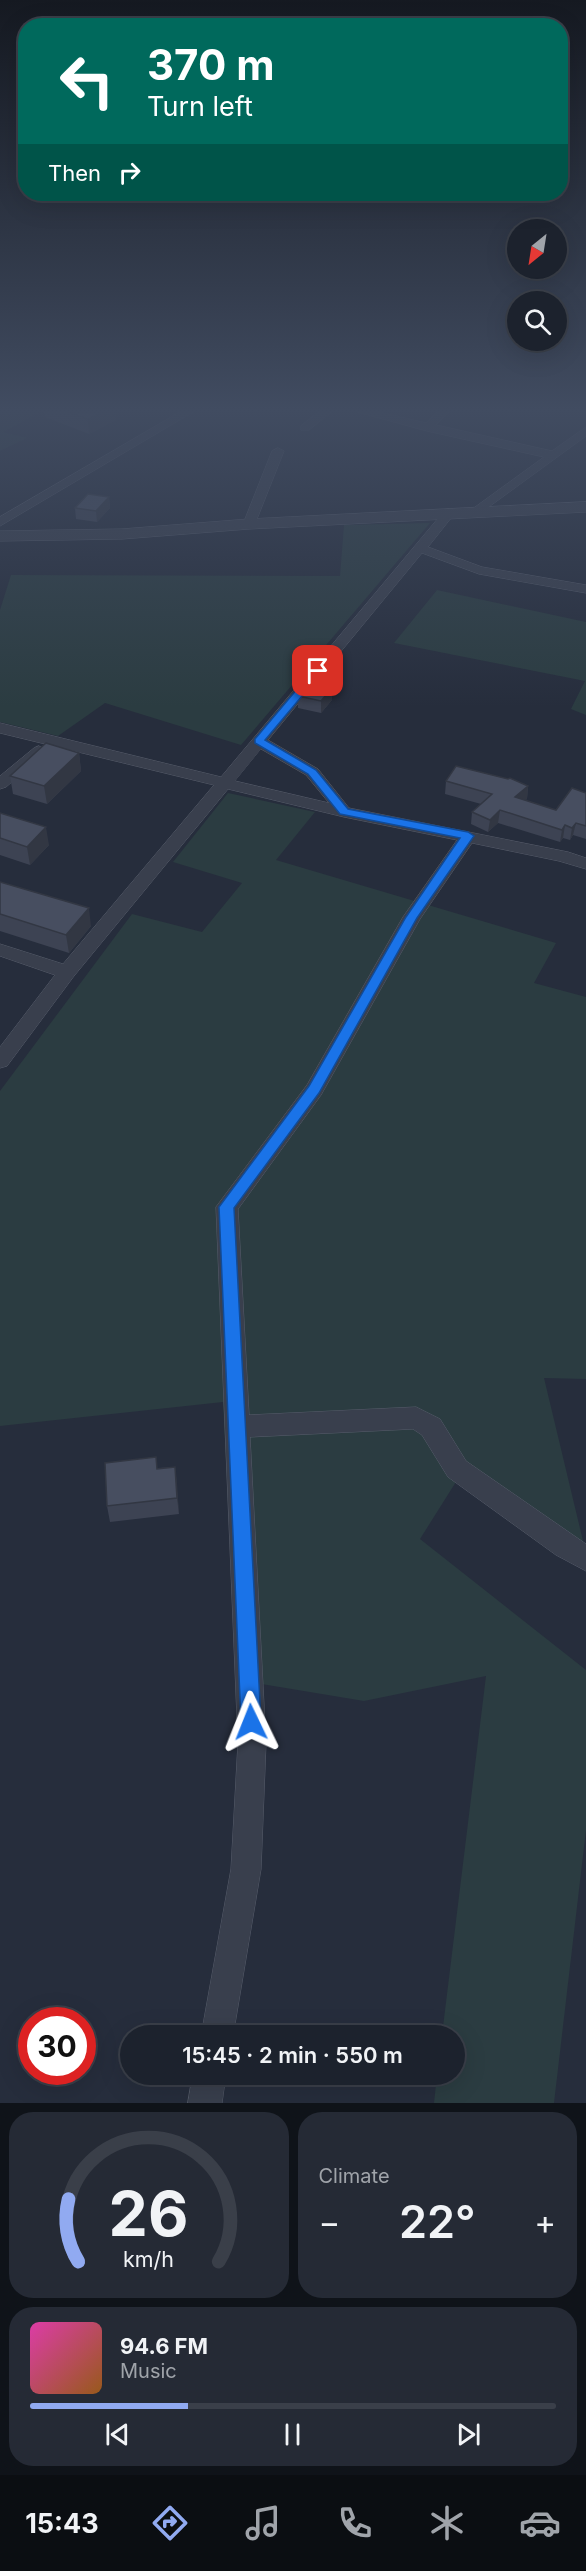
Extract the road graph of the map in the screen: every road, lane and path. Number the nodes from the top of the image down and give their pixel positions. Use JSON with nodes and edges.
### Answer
{"nodes":[{"id":1,"x":20,"y":510,"type":"edge"},
{"id":2,"x":255,"y":510,"type":"edge"},
{"id":3,"x":478,"y":510,"type":"edge"},
{"id":4,"x":528,"y":510,"type":"edge"},
{"id":5,"x":449,"y":513,"type":"junction"},
{"id":6,"x":475,"y":513,"type":"junction"},
{"id":7,"x":0,"y":522,"type":"edge"},
{"id":8,"x":249,"y":524,"type":"junction"},
{"id":9,"x":0,"y":536,"type":"edge"},
{"id":10,"x":420,"y":548,"type":"junction"},
{"id":11,"x":586,"y":588,"type":"edge"},
{"id":12,"x":0,"y":729,"type":"edge"},
{"id":13,"x":51,"y":741,"type":"junction"},
{"id":14,"x":259,"y":741,"type":"junction"},
{"id":15,"x":0,"y":784,"type":"edge"},
{"id":16,"x":222,"y":784,"type":"junction"},
{"id":17,"x":344,"y":812,"type":"junction"},
{"id":18,"x":468,"y":836,"type":"junction"},
{"id":19,"x":586,"y":864,"type":"edge"},
{"id":20,"x":0,"y":950,"type":"edge"},
{"id":21,"x":67,"y":972,"type":"junction"},
{"id":22,"x":0,"y":1061,"type":"edge"},
{"id":23,"x":237,"y":1427,"type":"junction"},
{"id":24,"x":586,"y":1558,"type":"edge"},
{"id":25,"x":219,"y":2025,"type":"edge"},
{"id":26,"x":208,"y":2085,"type":"edge"},
{"id":27,"x":205,"y":2103,"type":"edge"}],
"edges":[{"from":1,"to":7,"type":"street"},
{"from":2,"to":8,"type":"street"},
{"from":3,"to":6,"type":"street"},
{"from":4,"to":6,"type":"street"},
{"from":5,"to":6,"type":"street"},
{"from":5,"to":8,"type":"street"},
{"from":5,"to":10,"type":"street"},
{"from":8,"to":9,"type":"street"},
{"from":10,"to":11,"type":"street"},
{"from":10,"to":14,"type":"street"},
{"from":12,"to":13,"type":"street"},
{"from":13,"to":15,"type":"street"},
{"from":13,"to":16,"type":"street"},
{"from":14,"to":16,"type":"street"},
{"from":14,"to":17,"type":"street"},
{"from":16,"to":17,"type":"street"},
{"from":16,"to":21,"type":"street"},
{"from":17,"to":18,"type":"street"},
{"from":18,"to":19,"type":"street"},
{"from":18,"to":23,"type":"street"},
{"from":20,"to":21,"type":"street"},
{"from":21,"to":22,"type":"street"},
{"from":23,"to":24,"type":"street"},
{"from":23,"to":25,"type":"street"},
{"from":26,"to":27,"type":"street"}]}
